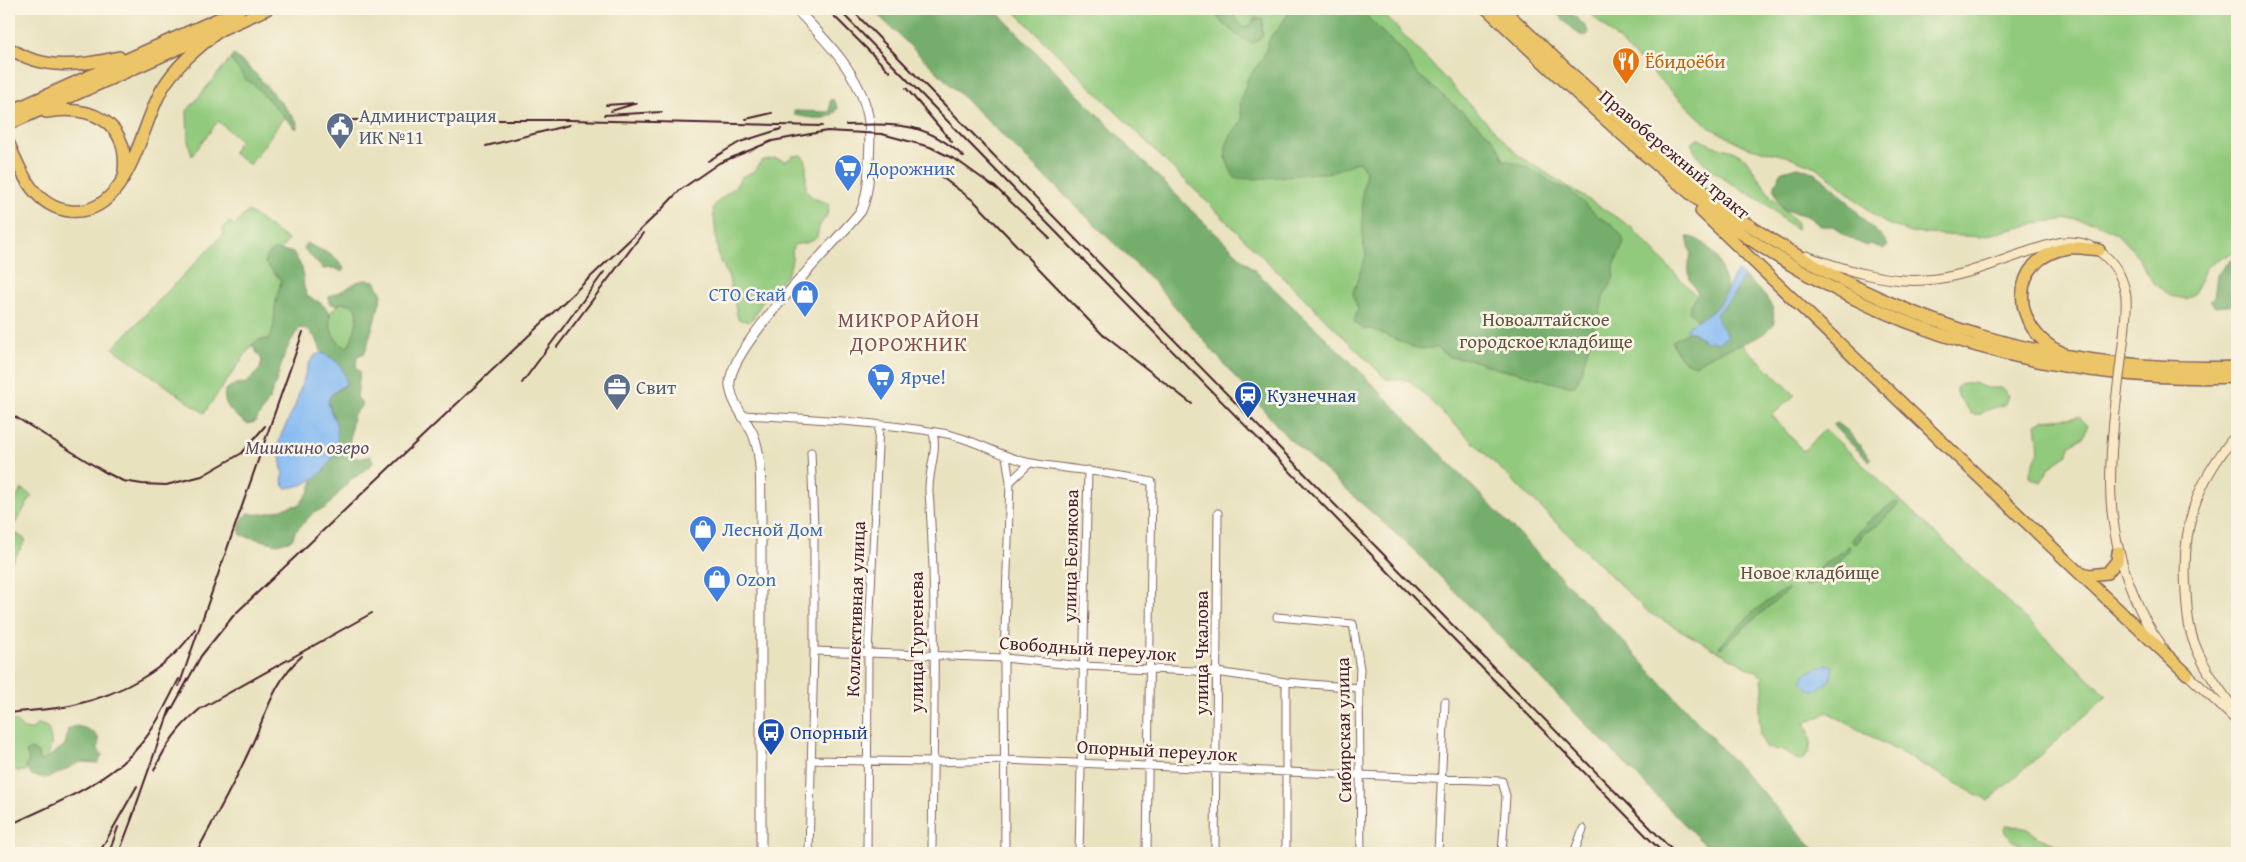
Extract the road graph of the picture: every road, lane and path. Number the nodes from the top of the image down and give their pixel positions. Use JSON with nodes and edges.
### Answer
{"nodes":[{"id":1,"x":240,"y":9,"type":"edge"},
{"id":2,"x":267,"y":9,"type":"edge"},
{"id":3,"x":796,"y":9,"type":"edge"},
{"id":4,"x":1487,"y":9,"type":"edge"},
{"id":5,"x":1503,"y":9,"type":"edge"},
{"id":6,"x":220,"y":30,"type":"junction"},
{"id":7,"x":161,"y":44,"type":"junction"},
{"id":8,"x":9,"y":48,"type":"edge"},
{"id":9,"x":11,"y":119,"type":"edge"},
{"id":10,"x":1622,"y":128,"type":"junction"},
{"id":11,"x":9,"y":144,"type":"edge"},
{"id":12,"x":120,"y":183,"type":"junction"},
{"id":13,"x":1789,"y":250,"type":"junction"},
{"id":14,"x":2098,"y":250,"type":"junction"},
{"id":15,"x":2079,"y":359,"type":"junction"},
{"id":16,"x":2237,"y":367,"type":"edge"},
{"id":17,"x":2237,"y":377,"type":"edge"},
{"id":18,"x":742,"y":414,"type":"junction"},
{"id":19,"x":878,"y":425,"type":"junction"},
{"id":20,"x":933,"y":432,"type":"junction"},
{"id":21,"x":2237,"y":434,"type":"edge"},
{"id":22,"x":812,"y":452,"type":"dead end"},
{"id":23,"x":1006,"y":456,"type":"junction"},
{"id":24,"x":1030,"y":463,"type":"junction"},
{"id":25,"x":1088,"y":470,"type":"junction"},
{"id":26,"x":1010,"y":482,"type":"junction"},
{"id":27,"x":1218,"y":513,"type":"dead end"},
{"id":28,"x":2118,"y":552,"type":"junction"},
{"id":29,"x":2073,"y":567,"type":"junction"},
{"id":30,"x":1277,"y":617,"type":"dead end"},
{"id":31,"x":814,"y":651,"type":"junction"},
{"id":32,"x":868,"y":652,"type":"junction"},
{"id":33,"x":933,"y":655,"type":"junction"},
{"id":34,"x":1004,"y":658,"type":"junction"},
{"id":35,"x":1083,"y":666,"type":"junction"},
{"id":36,"x":1148,"y":668,"type":"junction"},
{"id":37,"x":1216,"y":672,"type":"junction"},
{"id":38,"x":2187,"y":674,"type":"junction"},
{"id":39,"x":1286,"y":682,"type":"junction"},
{"id":40,"x":1359,"y":688,"type":"junction"},
{"id":41,"x":1445,"y":702,"type":"dead end"},
{"id":42,"x":2237,"y":713,"type":"edge"},
{"id":43,"x":2237,"y":721,"type":"edge"},
{"id":44,"x":811,"y":760,"type":"junction"},
{"id":45,"x":1004,"y":760,"type":"junction"},
{"id":46,"x":868,"y":761,"type":"junction"},
{"id":47,"x":933,"y":762,"type":"junction"},
{"id":48,"x":1082,"y":763,"type":"junction"},
{"id":49,"x":1147,"y":765,"type":"junction"},
{"id":50,"x":1216,"y":768,"type":"junction"},
{"id":51,"x":1286,"y":772,"type":"junction"},
{"id":52,"x":1360,"y":776,"type":"junction"},
{"id":53,"x":1441,"y":777,"type":"junction"},
{"id":54,"x":1582,"y":829,"type":"dead end"},
{"id":55,"x":761,"y":853,"type":"edge"},
{"id":56,"x":809,"y":853,"type":"edge"},
{"id":57,"x":867,"y":853,"type":"edge"},
{"id":58,"x":932,"y":853,"type":"edge"},
{"id":59,"x":1005,"y":853,"type":"edge"},
{"id":60,"x":1079,"y":853,"type":"edge"},
{"id":61,"x":1147,"y":853,"type":"edge"},
{"id":62,"x":1215,"y":853,"type":"edge"},
{"id":63,"x":1286,"y":853,"type":"edge"},
{"id":64,"x":1361,"y":853,"type":"edge"},
{"id":65,"x":1438,"y":853,"type":"edge"},
{"id":66,"x":1502,"y":853,"type":"edge"},
{"id":67,"x":1574,"y":853,"type":"edge"}],
"edges":[{"from":1,"to":7,"type":"highway"},
{"from":2,"to":6,"type":"highway"},
{"from":3,"to":18,"type":"street"},
{"from":4,"to":10,"type":"highway","name":"Правобережный тракт"},
{"from":5,"to":10,"type":"highway","name":"Правобережный тракт"},
{"from":6,"to":9,"type":"highway"},
{"from":6,"to":12,"type":"highway"},
{"from":7,"to":8,"type":"highway"},
{"from":7,"to":9,"type":"highway"},
{"from":9,"to":12,"type":"highway"},
{"from":10,"to":13,"type":"highway","name":"Правобережный тракт"},
{"from":10,"to":17,"type":"highway","name":"Правобережный тракт"},
{"from":10,"to":29,"type":"highway"},
{"from":11,"to":12,"type":"highway"},
{"from":13,"to":14,"type":"main road"},
{"from":13,"to":15,"type":"highway","name":"Правобережный тракт"},
{"from":14,"to":15,"type":"highway"},
{"from":14,"to":28,"type":"main road","bridge":true},
{"from":15,"to":16,"type":"highway","name":"Правобережный тракт"},
{"from":18,"to":19,"type":"street"},
{"from":18,"to":55,"type":"street"},
{"from":19,"to":20,"type":"street"},
{"from":19,"to":32,"type":"street","name":"Коллективная улица"},
{"from":20,"to":23,"type":"street"},
{"from":20,"to":33,"type":"street","name":"улица Тургенева"},
{"from":21,"to":42,"type":"main road"},
{"from":22,"to":31,"type":"street"},
{"from":23,"to":24,"type":"street"},
{"from":23,"to":26,"type":"street"},
{"from":24,"to":25,"type":"street"},
{"from":24,"to":26,"type":"street"},
{"from":25,"to":35,"type":"street","name":"улица Белякова"},
{"from":25,"to":36,"type":"street"},
{"from":26,"to":34,"type":"street"},
{"from":27,"to":37,"type":"street","name":"улица Чкалова"},
{"from":28,"to":29,"type":"highway"},
{"from":28,"to":38,"type":"main road"},
{"from":29,"to":38,"type":"highway"},
{"from":30,"to":40,"type":"street","name":"Сибирская улица"},
{"from":31,"to":32,"type":"street","name":"Свободный переулок"},
{"from":31,"to":44,"type":"street"},
{"from":32,"to":33,"type":"street","name":"Свободный переулок"},
{"from":32,"to":46,"type":"street","name":"Коллективная улица"},
{"from":33,"to":34,"type":"street","name":"Свободный переулок"},
{"from":33,"to":47,"type":"street","name":"улица Тургенева"},
{"from":34,"to":35,"type":"street","name":"Свободный переулок"},
{"from":34,"to":45,"type":"street"},
{"from":35,"to":36,"type":"street","name":"Свободный переулок"},
{"from":35,"to":48,"type":"street","name":"улица Белякова"},
{"from":36,"to":37,"type":"street","name":"Свободный переулок"},
{"from":36,"to":49,"type":"street"},
{"from":37,"to":39,"type":"street","name":"Свободный переулок"},
{"from":37,"to":50,"type":"street","name":"улица Чкалова"},
{"from":38,"to":43,"type":"main road"},
{"from":39,"to":40,"type":"street","name":"Свободный переулок"},
{"from":39,"to":51,"type":"street"},
{"from":40,"to":52,"type":"street","name":"Сибирская улица"},
{"from":41,"to":53,"type":"street"},
{"from":44,"to":46,"type":"street","name":"Опорный переулок"},
{"from":44,"to":56,"type":"street"},
{"from":45,"to":47,"type":"street","name":"Опорный переулок"},
{"from":45,"to":48,"type":"street","name":"Опорный переулок"},
{"from":45,"to":59,"type":"street"},
{"from":46,"to":47,"type":"street","name":"Опорный переулок"},
{"from":46,"to":57,"type":"street","name":"Коллективная улица"},
{"from":47,"to":58,"type":"street","name":"улица Тургенева"},
{"from":48,"to":49,"type":"street","name":"Опорный переулок"},
{"from":48,"to":60,"type":"street","name":"улица Белякова"},
{"from":49,"to":50,"type":"street","name":"Опорный переулок"},
{"from":49,"to":61,"type":"street"},
{"from":50,"to":51,"type":"street","name":"Опорный переулок"},
{"from":50,"to":62,"type":"street","name":"улица Чкалова"},
{"from":51,"to":52,"type":"street","name":"Опорный переулок"},
{"from":51,"to":63,"type":"street"},
{"from":52,"to":53,"type":"street","name":"Опорный переулок"},
{"from":52,"to":64,"type":"street","name":"Сибирская улица"},
{"from":53,"to":65,"type":"street"},
{"from":53,"to":66,"type":"street","name":"Опорный переулок"},
{"from":54,"to":67,"type":"street"}]}
